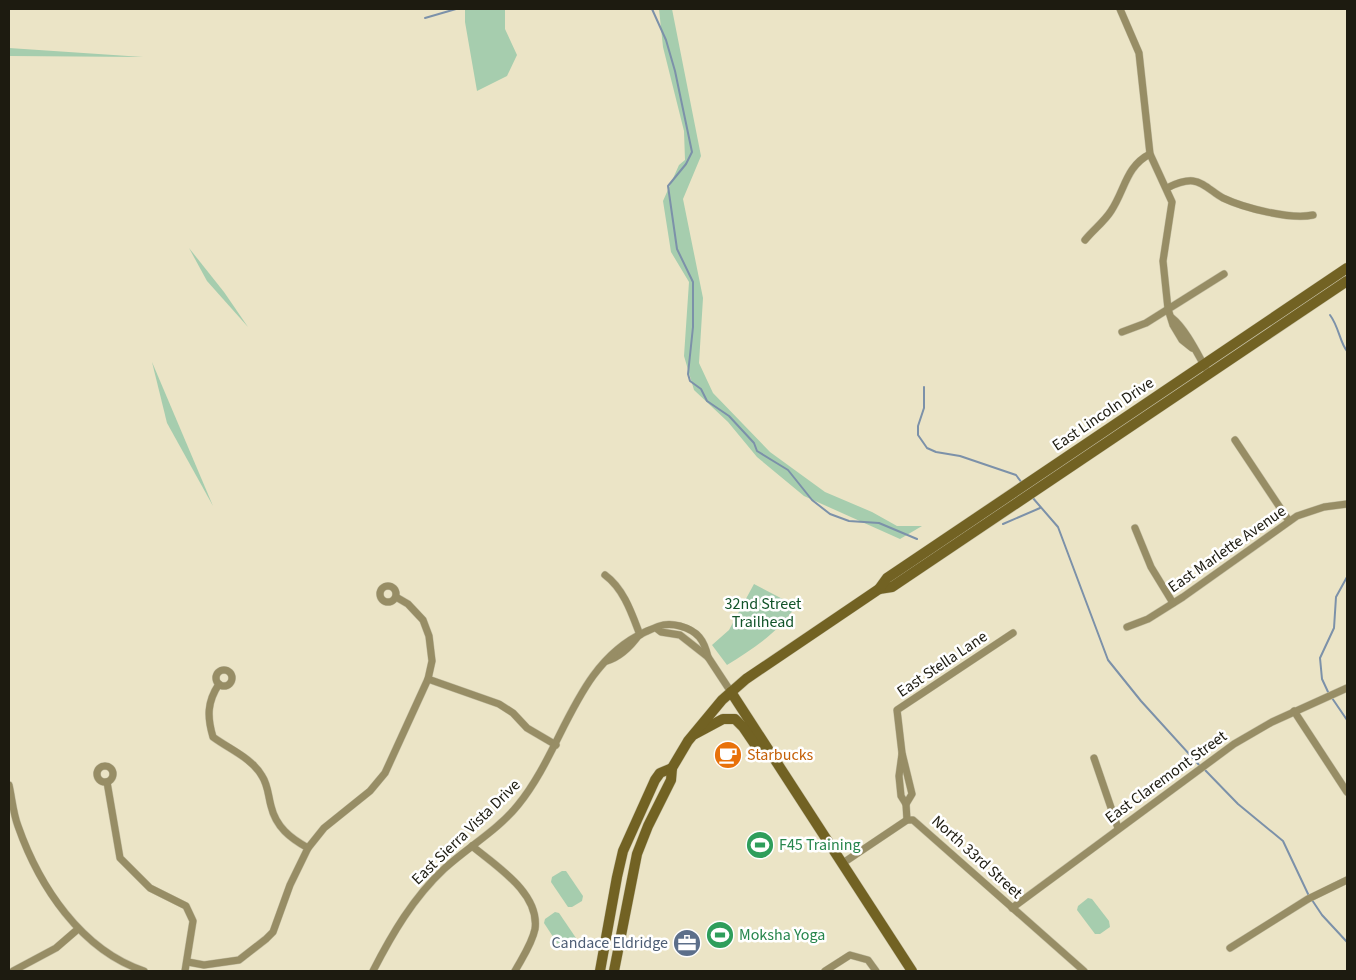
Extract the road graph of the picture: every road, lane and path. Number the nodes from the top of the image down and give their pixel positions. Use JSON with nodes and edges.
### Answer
{"nodes":[{"id":1,"x":1120,"y":9,"type":"edge"},
{"id":2,"x":1150,"y":154,"type":"junction"},
{"id":3,"x":1167,"y":188,"type":"junction"},
{"id":4,"x":1314,"y":215,"type":"dead end"},
{"id":5,"x":1085,"y":240,"type":"dead end"},
{"id":6,"x":1347,"y":268,"type":"edge"},
{"id":7,"x":1224,"y":274,"type":"dead end"},
{"id":8,"x":1347,"y":281,"type":"edge"},
{"id":9,"x":1168,"y":309,"type":"junction"},
{"id":10,"x":1122,"y":332,"type":"dead end"},
{"id":11,"x":1203,"y":365,"type":"junction"},
{"id":12,"x":1209,"y":374,"type":"junction"},
{"id":13,"x":1235,"y":440,"type":"dead end"},
{"id":14,"x":1033,"y":486,"type":"junction"},
{"id":15,"x":1347,"y":504,"type":"edge"},
{"id":16,"x":1289,"y":521,"type":"junction"},
{"id":17,"x":1136,"y":528,"type":"dead end"},
{"id":18,"x":605,"y":575,"type":"dead end"},
{"id":19,"x":396,"y":596,"type":"dead end"},
{"id":20,"x":1173,"y":604,"type":"junction"},
{"id":21,"x":676,"y":625,"type":"junction"},
{"id":22,"x":656,"y":628,"type":"junction"},
{"id":23,"x":1127,"y":628,"type":"dead end"},
{"id":24,"x":1013,"y":633,"type":"dead end"},
{"id":25,"x":640,"y":634,"type":"junction"},
{"id":26,"x":674,"y":634,"type":"junction"},
{"id":27,"x":708,"y":657,"type":"junction"},
{"id":28,"x":428,"y":679,"type":"junction"},
{"id":29,"x":219,"y":684,"type":"dead end"},
{"id":30,"x":1347,"y":688,"type":"edge"},
{"id":31,"x":731,"y":692,"type":"junction"},
{"id":32,"x":1294,"y":711,"type":"junction"},
{"id":33,"x":692,"y":735,"type":"junction"},
{"id":34,"x":556,"y":744,"type":"junction"},
{"id":35,"x":775,"y":758,"type":"junction"},
{"id":36,"x":1094,"y":758,"type":"dead end"},
{"id":37,"x":672,"y":768,"type":"junction"},
{"id":38,"x":107,"y":782,"type":"dead end"},
{"id":39,"x":9,"y":785,"type":"edge"},
{"id":40,"x":1347,"y":792,"type":"edge"},
{"id":41,"x":907,"y":820,"type":"junction"},
{"id":42,"x":1118,"y":828,"type":"junction"},
{"id":43,"x":472,"y":846,"type":"junction"},
{"id":44,"x":308,"y":848,"type":"junction"},
{"id":45,"x":843,"y":863,"type":"junction"},
{"id":46,"x":1347,"y":880,"type":"edge"},
{"id":47,"x":1012,"y":908,"type":"junction"},
{"id":48,"x":78,"y":929,"type":"junction"},
{"id":49,"x":1230,"y":948,"type":"dead end"},
{"id":50,"x":188,"y":962,"type":"junction"},
{"id":51,"x":13,"y":971,"type":"edge"},
{"id":52,"x":144,"y":971,"type":"edge"},
{"id":53,"x":185,"y":971,"type":"edge"},
{"id":54,"x":373,"y":971,"type":"edge"},
{"id":55,"x":515,"y":971,"type":"edge"},
{"id":56,"x":600,"y":971,"type":"edge"},
{"id":57,"x":614,"y":971,"type":"edge"},
{"id":58,"x":825,"y":971,"type":"edge"},
{"id":59,"x":876,"y":971,"type":"edge"},
{"id":60,"x":912,"y":971,"type":"edge"},
{"id":61,"x":1084,"y":971,"type":"edge"}],
"edges":[{"from":1,"to":2,"type":"street"},
{"from":2,"to":3,"type":"street"},
{"from":2,"to":5,"type":"street"},
{"from":3,"to":4,"type":"street"},
{"from":3,"to":9,"type":"street"},
{"from":6,"to":11,"type":"main road","name":"East Lincoln Drive"},
{"from":7,"to":9,"type":"street"},
{"from":8,"to":12,"type":"main road","name":"East Lincoln Drive"},
{"from":9,"to":10,"type":"street"},
{"from":9,"to":11,"type":"street"},
{"from":11,"to":12,"type":"street"},
{"from":11,"to":14,"type":"main road","name":"East Lincoln Drive"},
{"from":12,"to":14,"type":"main road","name":"East Lincoln Drive"},
{"from":13,"to":16,"type":"street"},
{"from":14,"to":31,"type":"main road","name":"East Lincoln Drive"},
{"from":15,"to":16,"type":"street","name":"East Marlette Avenue"},
{"from":16,"to":20,"type":"street","name":"East Marlette Avenue"},
{"from":17,"to":20,"type":"street"},
{"from":18,"to":25,"type":"street"},
{"from":19,"to":28,"type":"street"},
{"from":20,"to":23,"type":"street","name":"East Marlette Avenue"},
{"from":21,"to":22,"type":"street","name":"East Sierra Vista Drive"},
{"from":21,"to":26,"type":"street"},
{"from":21,"to":27,"type":"street"},
{"from":22,"to":25,"type":"street","name":"East Sierra Vista Drive"},
{"from":22,"to":26,"type":"street"},
{"from":24,"to":41,"type":"street","name":"East Stella Lane"},
{"from":25,"to":34,"type":"street","name":"East Sierra Vista Drive"},
{"from":26,"to":27,"type":"street"},
{"from":27,"to":31,"type":"street"},
{"from":28,"to":34,"type":"street"},
{"from":28,"to":44,"type":"street"},
{"from":29,"to":44,"type":"street"},
{"from":30,"to":32,"type":"street","name":"East Claremont Street"},
{"from":31,"to":33,"type":"main road","name":"East Lincoln Drive"},
{"from":31,"to":35,"type":"main road"},
{"from":32,"to":40,"type":"street"},
{"from":32,"to":42,"type":"street","name":"East Claremont Street"},
{"from":33,"to":35,"type":"main road"},
{"from":33,"to":37,"type":"main road","name":"East Lincoln Drive"},
{"from":34,"to":43,"type":"street","name":"East Sierra Vista Drive"},
{"from":35,"to":45,"type":"main road"},
{"from":36,"to":42,"type":"street"},
{"from":37,"to":56,"type":"main road","name":"East Lincoln Drive"},
{"from":37,"to":57,"type":"main road","name":"East Lincoln Drive"},
{"from":38,"to":50,"type":"street"},
{"from":39,"to":48,"type":"street"},
{"from":41,"to":45,"type":"street","name":"North 33rd Street"},
{"from":41,"to":47,"type":"street","name":"North 33rd Street"},
{"from":42,"to":47,"type":"street","name":"East Claremont Street"},
{"from":43,"to":54,"type":"street","name":"East Sierra Vista Drive"},
{"from":43,"to":55,"type":"street"},
{"from":44,"to":50,"type":"street"},
{"from":45,"to":60,"type":"main road"},
{"from":46,"to":49,"type":"street"},
{"from":47,"to":61,"type":"street","name":"North 33rd Street"},
{"from":48,"to":51,"type":"street"},
{"from":48,"to":52,"type":"street"},
{"from":50,"to":53,"type":"street"},
{"from":58,"to":59,"type":"street"}]}
